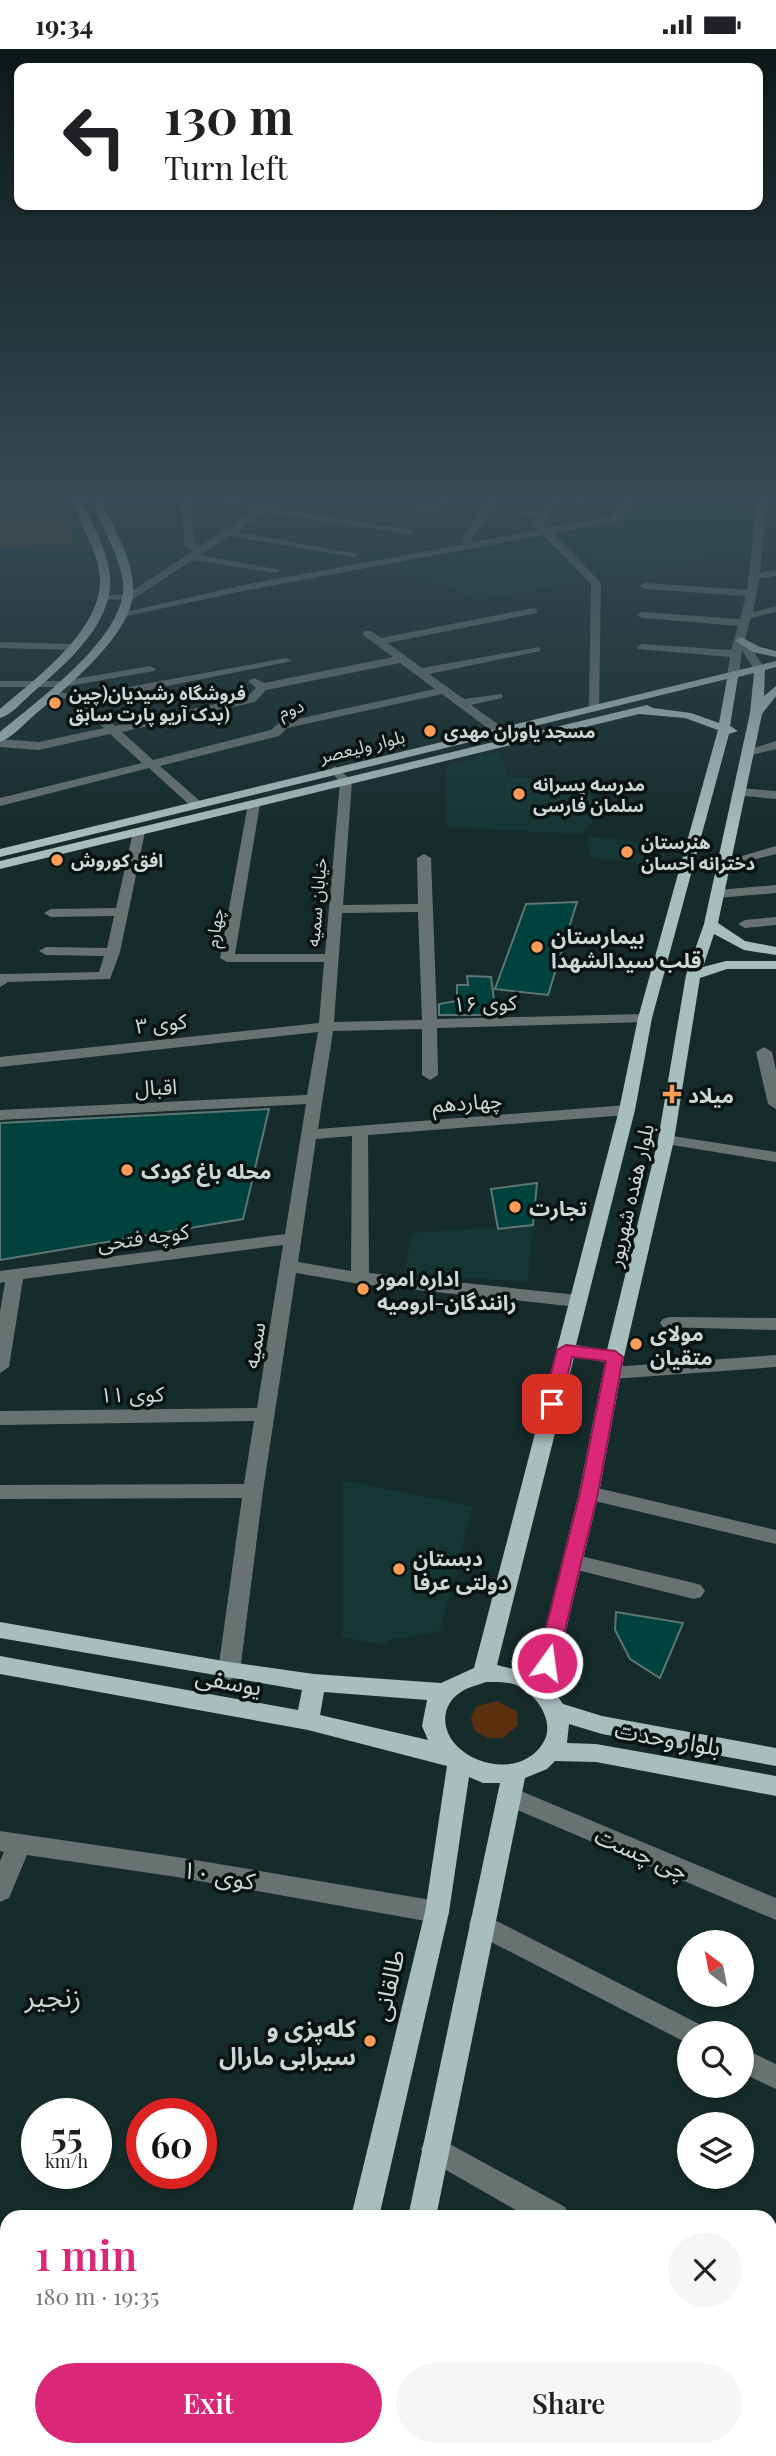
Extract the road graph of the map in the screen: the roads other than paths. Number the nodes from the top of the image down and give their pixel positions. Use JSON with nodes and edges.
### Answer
{"nodes":[{"id":1,"x":97,"y":614,"type":"edge"},
{"id":2,"x":122,"y":614,"type":"edge"},
{"id":3,"x":516,"y":614,"type":"edge"},
{"id":4,"x":596,"y":614,"type":"edge"},
{"id":5,"x":747,"y":614,"type":"edge"},
{"id":6,"x":761,"y":614,"type":"edge"},
{"id":7,"x":642,"y":615,"type":"dead end"},
{"id":8,"x":746,"y":620,"type":"junction"},
{"id":9,"x":367,"y":633,"type":"dead end"},
{"id":10,"x":741,"y":640,"type":"junction"},
{"id":11,"x":379,"y":642,"type":"junction"},
{"id":12,"x":0,"y":645,"type":"edge"},
{"id":13,"x":72,"y":647,"type":"junction"},
{"id":14,"x":642,"y":647,"type":"dead end"},
{"id":15,"x":536,"y":649,"type":"dead end"},
{"id":16,"x":734,"y":654,"type":"junction"},
{"id":17,"x":776,"y":654,"type":"edge"},
{"id":18,"x":402,"y":659,"type":"junction"},
{"id":19,"x":286,"y":661,"type":"dead end"},
{"id":20,"x":776,"y":664,"type":"edge"},
{"id":21,"x":150,"y":669,"type":"dead end"},
{"id":22,"x":240,"y":670,"type":"junction"},
{"id":23,"x":420,"y":672,"type":"junction"},
{"id":24,"x":768,"y":679,"type":"edge"},
{"id":25,"x":733,"y":681,"type":"junction"},
{"id":26,"x":36,"y":683,"type":"junction"},
{"id":27,"x":0,"y":684,"type":"edge"},
{"id":28,"x":262,"y":687,"type":"junction"},
{"id":29,"x":59,"y":688,"type":"junction"},
{"id":30,"x":444,"y":690,"type":"junction"},
{"id":31,"x":498,"y":696,"type":"dead end"},
{"id":32,"x":79,"y":700,"type":"junction"},
{"id":33,"x":462,"y":703,"type":"junction"},
{"id":34,"x":595,"y":707,"type":"junction"},
{"id":35,"x":638,"y":710,"type":"junction"},
{"id":36,"x":0,"y":715,"type":"edge"},
{"id":37,"x":114,"y":729,"type":"junction"},
{"id":38,"x":498,"y":730,"type":"junction"},
{"id":39,"x":724,"y":730,"type":"junction"},
{"id":40,"x":751,"y":732,"type":"junction"},
{"id":41,"x":0,"y":741,"type":"edge"},
{"id":42,"x":776,"y":745,"type":"edge"},
{"id":43,"x":747,"y":752,"type":"junction"},
{"id":44,"x":150,"y":763,"type":"junction"},
{"id":45,"x":341,"y":776,"type":"junction"},
{"id":46,"x":738,"y":792,"type":"junction"},
{"id":47,"x":776,"y":795,"type":"edge"},
{"id":48,"x":0,"y":802,"type":"edge"},
{"id":49,"x":254,"y":803,"type":"junction"},
{"id":50,"x":197,"y":805,"type":"junction"},
{"id":51,"x":139,"y":832,"type":"junction"},
{"id":52,"x":776,"y":850,"type":"edge"},
{"id":53,"x":0,"y":853,"type":"edge"},
{"id":54,"x":424,"y":858,"type":"dead end"},
{"id":55,"x":725,"y":863,"type":"junction"},
{"id":56,"x":0,"y":865,"type":"edge"},
{"id":57,"x":776,"y":889,"type":"edge"},
{"id":58,"x":717,"y":894,"type":"junction"},
{"id":59,"x":425,"y":908,"type":"junction"},
{"id":60,"x":334,"y":909,"type":"junction"},
{"id":61,"x":122,"y":912,"type":"junction"},
{"id":62,"x":51,"y":913,"type":"dead end"},
{"id":63,"x":776,"y":921,"type":"edge"},
{"id":64,"x":745,"y":923,"type":"dead end"},
{"id":65,"x":711,"y":924,"type":"junction"},
{"id":66,"x":46,"y":951,"type":"dead end"},
{"id":67,"x":776,"y":951,"type":"edge"},
{"id":68,"x":113,"y":952,"type":"junction"},
{"id":69,"x":331,"y":958,"type":"junction"},
{"id":70,"x":776,"y":965,"type":"edge"},
{"id":71,"x":694,"y":975,"type":"junction"},
{"id":72,"x":0,"y":983,"type":"edge"},
{"id":73,"x":645,"y":1018,"type":"junction"},
{"id":74,"x":428,"y":1024,"type":"junction"},
{"id":75,"x":326,"y":1027,"type":"junction"},
{"id":76,"x":764,"y":1052,"type":"dead end"},
{"id":77,"x":0,"y":1062,"type":"edge"},
{"id":78,"x":430,"y":1075,"type":"dead end"},
{"id":79,"x":314,"y":1099,"type":"junction"},
{"id":80,"x":776,"y":1104,"type":"edge"},
{"id":81,"x":627,"y":1110,"type":"junction"},
{"id":82,"x":0,"y":1115,"type":"edge"},
{"id":83,"x":360,"y":1129,"type":"junction"},
{"id":84,"x":309,"y":1135,"type":"junction"},
{"id":85,"x":666,"y":1140,"type":"junction"},
{"id":86,"x":776,"y":1157,"type":"edge"},
{"id":87,"x":293,"y":1238,"type":"junction"},
{"id":88,"x":288,"y":1266,"type":"junction"},
{"id":89,"x":8,"y":1277,"type":"edge"},
{"id":90,"x":360,"y":1278,"type":"junction"},
{"id":91,"x":578,"y":1301,"type":"junction"},
{"id":92,"x":669,"y":1323,"type":"dead end"},
{"id":93,"x":776,"y":1324,"type":"edge"},
{"id":94,"x":566,"y":1350,"type":"junction"},
{"id":95,"x":776,"y":1361,"type":"edge"},
{"id":96,"x":614,"y":1365,"type":"junction"},
{"id":97,"x":0,"y":1367,"type":"edge"},
{"id":98,"x":265,"y":1414,"type":"junction"},
{"id":99,"x":0,"y":1418,"type":"edge"},
{"id":100,"x":253,"y":1491,"type":"junction"},
{"id":101,"x":0,"y":1492,"type":"edge"},
{"id":102,"x":589,"y":1493,"type":"junction"},
{"id":103,"x":776,"y":1537,"type":"edge"},
{"id":104,"x":572,"y":1562,"type":"junction"},
{"id":105,"x":694,"y":1591,"type":"dead end"},
{"id":106,"x":0,"y":1630,"type":"edge"},
{"id":107,"x":0,"y":1665,"type":"edge"},
{"id":108,"x":229,"y":1671,"type":"junction"},
{"id":109,"x":484,"y":1673,"type":"junction"},
{"id":110,"x":314,"y":1683,"type":"junction"},
{"id":111,"x":541,"y":1689,"type":"junction"},
{"id":112,"x":444,"y":1692,"type":"junction"},
{"id":113,"x":557,"y":1711,"type":"junction"},
{"id":114,"x":308,"y":1720,"type":"junction"},
{"id":115,"x":550,"y":1752,"type":"junction"},
{"id":116,"x":776,"y":1757,"type":"edge"},
{"id":117,"x":452,"y":1759,"type":"junction"},
{"id":118,"x":512,"y":1784,"type":"junction"},
{"id":119,"x":776,"y":1786,"type":"edge"},
{"id":120,"x":9,"y":1842,"type":"edge"},
{"id":121,"x":0,"y":1891,"type":"edge"},
{"id":122,"x":776,"y":1909,"type":"edge"},
{"id":123,"x":437,"y":1912,"type":"junction"},
{"id":124,"x":481,"y":1924,"type":"junction"},
{"id":125,"x":677,"y":2025,"type":"edge"},
{"id":126,"x":754,"y":2066,"type":"edge"},
{"id":127,"x":776,"y":2077,"type":"edge"},
{"id":128,"x":435,"y":2149,"type":"junction"},
{"id":129,"x":367,"y":2210,"type":"edge"},
{"id":130,"x":423,"y":2210,"type":"edge"},
{"id":131,"x":543,"y":2210,"type":"edge"}],
"edges":[{"from":1,"to":13,"type":"main road"},
{"from":2,"to":29,"type":"main road"},
{"from":3,"to":11,"type":"street"},
{"from":4,"to":34,"type":"street"},
{"from":5,"to":8,"type":"street"},
{"from":6,"to":8,"type":"street"},
{"from":7,"to":8,"type":"street"},
{"from":8,"to":10,"type":"street"},
{"from":9,"to":11,"type":"street"},
{"from":10,"to":16,"type":"street"},
{"from":10,"to":17,"type":"main road"},
{"from":10,"to":24,"type":"street"},
{"from":11,"to":18,"type":"street"},
{"from":12,"to":13,"type":"street"},
{"from":13,"to":26,"type":"main road"},
{"from":14,"to":16,"type":"street"},
{"from":15,"to":23,"type":"street"},
{"from":16,"to":25,"type":"street"},
{"from":18,"to":23,"type":"street"},
{"from":18,"to":28,"type":"street"},
{"from":19,"to":22,"type":"street"},
{"from":20,"to":24,"type":"main road"},
{"from":21,"to":29,"type":"street"},
{"from":22,"to":28,"type":"street"},
{"from":22,"to":32,"type":"street"},
{"from":23,"to":30,"type":"street"},
{"from":24,"to":25,"type":"main road"},
{"from":24,"to":40,"type":"main road","name":"بلوار هفده شهریور"},
{"from":25,"to":34,"type":"main road","name":"بلوار ولیعصر"},
{"from":25,"to":35,"type":"main road","name":"بلوار ولیعصر"},
{"from":25,"to":39,"type":"main road","name":"بلوار هفده شهریور"},
{"from":26,"to":27,"type":"street"},
{"from":26,"to":29,"type":"street"},
{"from":26,"to":36,"type":"main road"},
{"from":28,"to":37,"type":"street"},
{"from":29,"to":32,"type":"street"},
{"from":29,"to":41,"type":"main road"},
{"from":30,"to":33,"type":"street"},
{"from":30,"to":44,"type":"street","name":"دوم"},
{"from":31,"to":33,"type":"street"},
{"from":32,"to":37,"type":"street"},
{"from":33,"to":38,"type":"street"},
{"from":34,"to":38,"type":"main road","name":"بلوار ولیعصر"},
{"from":35,"to":39,"type":"main road"},
{"from":35,"to":45,"type":"main road","name":"بلوار ولیعصر"},
{"from":37,"to":41,"type":"street"},
{"from":37,"to":44,"type":"street"},
{"from":38,"to":45,"type":"main road","name":"بلوار ولیعصر"},
{"from":39,"to":40,"type":"main road"},
{"from":39,"to":73,"type":"main road","name":"بلوار هفده شهریور"},
{"from":40,"to":43,"type":"main road","name":"بلوار هفده شهریور"},
{"from":42,"to":43,"type":"street"},
{"from":43,"to":46,"type":"main road","name":"بلوار هفده شهریور"},
{"from":44,"to":48,"type":"street","name":"دوم"},
{"from":44,"to":50,"type":"street"},
{"from":45,"to":49,"type":"main road","name":"بلوار ولیعصر"},
{"from":45,"to":50,"type":"main road","name":"بلوار ولیعصر"},
{"from":45,"to":60,"type":"street","name":"خیابان سمیه"},
{"from":46,"to":47,"type":"street"},
{"from":46,"to":55,"type":"main road","name":"بلوار هفده شهریور"},
{"from":49,"to":51,"type":"main road","name":"بلوار ولیعصر"},
{"from":49,"to":69,"type":"street","name":"چهارم"},
{"from":50,"to":53,"type":"main road","name":"بلوار ولیعصر"},
{"from":51,"to":56,"type":"main road","name":"بلوار ولیعصر"},
{"from":51,"to":61,"type":"street"},
{"from":52,"to":55,"type":"street"},
{"from":54,"to":59,"type":"street"},
{"from":55,"to":58,"type":"main road","name":"بلوار هفده شهریور"},
{"from":57,"to":58,"type":"street"},
{"from":58,"to":65,"type":"main road","name":"بلوار هفده شهریور"},
{"from":59,"to":60,"type":"street"},
{"from":59,"to":74,"type":"street"},
{"from":60,"to":69,"type":"street","name":"خیابان سمیه"},
{"from":61,"to":62,"type":"street"},
{"from":61,"to":68,"type":"street"},
{"from":63,"to":64,"type":"street"},
{"from":65,"to":67,"type":"main road"},
{"from":65,"to":71,"type":"main road","name":"بلوار هفده شهریور"},
{"from":66,"to":68,"type":"street"},
{"from":68,"to":72,"type":"street"},
{"from":69,"to":75,"type":"street","name":"خیابان سمیه"},
{"from":70,"to":71,"type":"main road"},
{"from":71,"to":85,"type":"main road","name":"بلوار هفده شهریور"},
{"from":73,"to":74,"type":"street","name":"کوی ۱۶"},
{"from":73,"to":81,"type":"main road","name":"بلوار هفده شهریور"},
{"from":74,"to":75,"type":"street","name":"کوی ۱۶"},
{"from":74,"to":78,"type":"street"},
{"from":75,"to":77,"type":"street","name":"کوی ۳"},
{"from":75,"to":79,"type":"street","name":"سمیه"},
{"from":76,"to":80,"type":"street"},
{"from":79,"to":82,"type":"street","name":"اقبال"},
{"from":79,"to":84,"type":"street","name":"سمیه"},
{"from":81,"to":83,"type":"street","name":"چهاردهم"},
{"from":81,"to":91,"type":"main road","name":"بلوار هفده شهریور"},
{"from":83,"to":84,"type":"street","name":"چهاردهم"},
{"from":83,"to":90,"type":"street"},
{"from":84,"to":87,"type":"street","name":"سمیه"},
{"from":85,"to":86,"type":"street"},
{"from":85,"to":96,"type":"main road","name":"بلوار هفده شهریور"},
{"from":87,"to":88,"type":"street","name":"سمیه"},
{"from":87,"to":89,"type":"street","name":"کوچه فتحی"},
{"from":88,"to":90,"type":"street"},
{"from":88,"to":98,"type":"street","name":"سمیه"},
{"from":89,"to":97,"type":"street"},
{"from":90,"to":91,"type":"street"},
{"from":91,"to":94,"type":"main road","name":"بلوار هفده شهریور"},
{"from":92,"to":93,"type":"street"},
{"from":94,"to":96,"type":"main road"},
{"from":94,"to":109,"type":"main road","name":"بلوار هفده شهریور"},
{"from":95,"to":96,"type":"street"},
{"from":96,"to":102,"type":"main road","name":"بلوار هفده شهریور"},
{"from":98,"to":99,"type":"street","name":"کوی ۱۱"},
{"from":98,"to":100,"type":"street","name":"سمیه"},
{"from":100,"to":101,"type":"street"},
{"from":100,"to":108,"type":"street","name":"سمیه"},
{"from":102,"to":103,"type":"street"},
{"from":102,"to":104,"type":"main road","name":"بلوار هفده شهریور"},
{"from":104,"to":105,"type":"street"},
{"from":104,"to":111,"type":"main road","name":"بلوار هفده شهریور"},
{"from":106,"to":108,"type":"main road","name":"یوسفی"},
{"from":107,"to":114,"type":"main road","name":"یوسفی"},
{"from":108,"to":110,"type":"main road","name":"یوسفی"},
{"from":109,"to":111,"type":"main road"},
{"from":109,"to":112,"type":"main road"},
{"from":110,"to":112,"type":"main road","name":"یوسفی"},
{"from":110,"to":114,"type":"main road"},
{"from":111,"to":113,"type":"main road"},
{"from":112,"to":117,"type":"main road"},
{"from":113,"to":115,"type":"main road"},
{"from":113,"to":116,"type":"main road","name":"بلوار وحدت"},
{"from":114,"to":117,"type":"main road","name":"یوسفی"},
{"from":115,"to":118,"type":"main road"},
{"from":115,"to":119,"type":"main road","name":"بلوار وحدت"},
{"from":117,"to":118,"type":"main road"},
{"from":117,"to":123,"type":"main road","name":"طالقانی"},
{"from":118,"to":122,"type":"street","name":"چی چست"},
{"from":118,"to":124,"type":"main road"},
{"from":120,"to":121,"type":"street"},
{"from":120,"to":123,"type":"street","name":"کوی ۱۰"},
{"from":123,"to":129,"type":"main road","name":"طالقانی"},
{"from":124,"to":125,"type":"street"},
{"from":124,"to":128,"type":"main road"},
{"from":126,"to":127,"type":"street"},
{"from":128,"to":130,"type":"main road"},
{"from":128,"to":131,"type":"street"}]}
